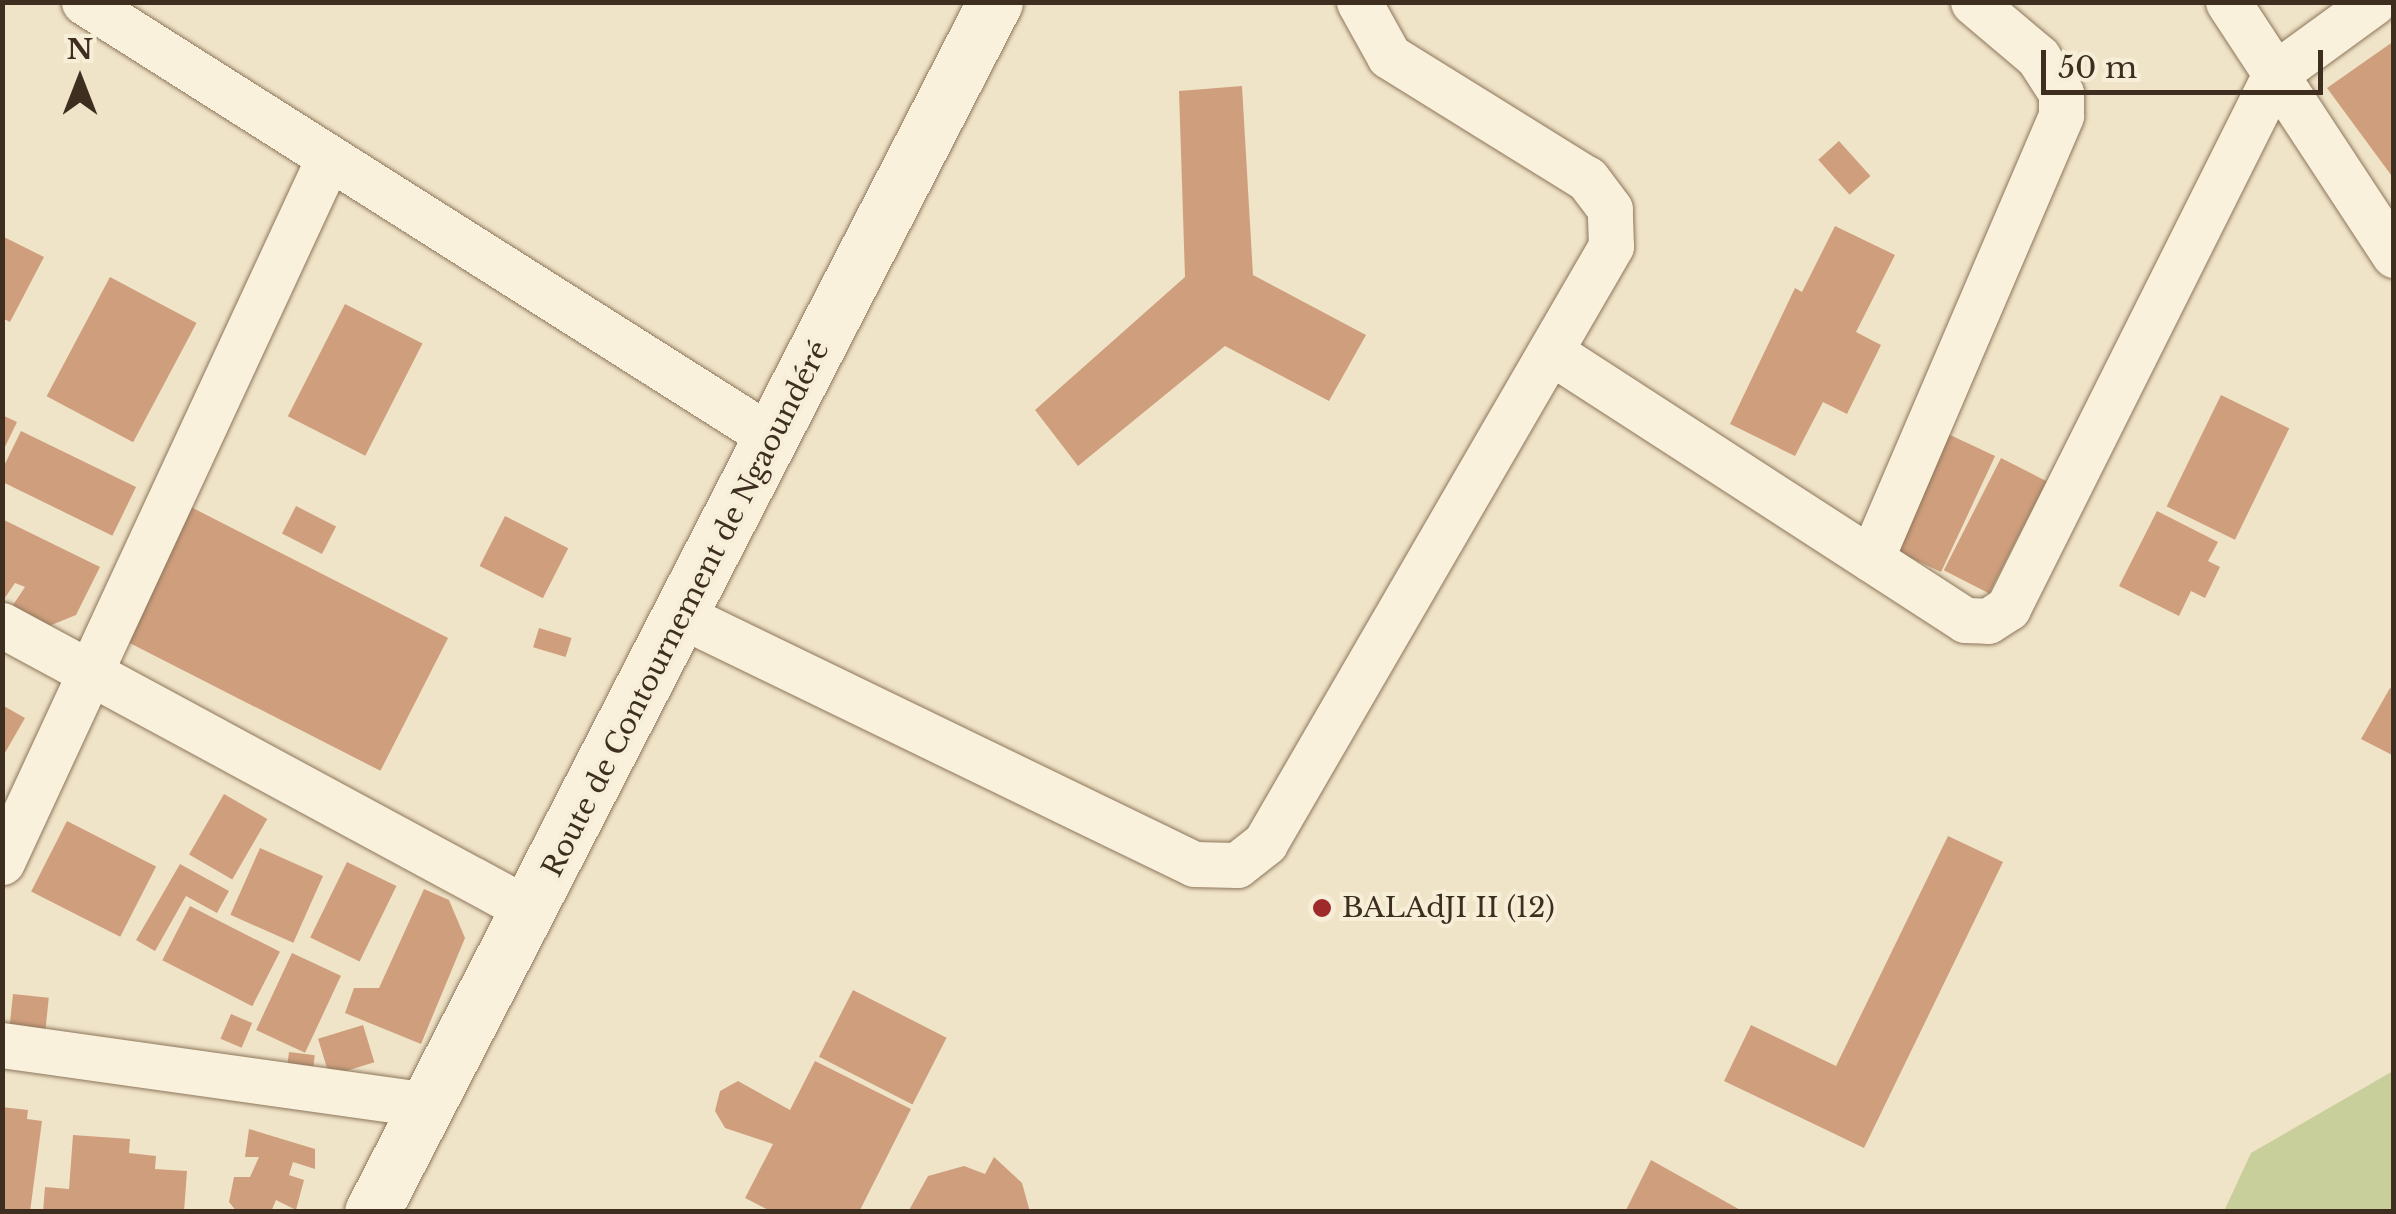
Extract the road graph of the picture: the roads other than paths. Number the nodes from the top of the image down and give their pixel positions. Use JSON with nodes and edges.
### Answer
{"nodes":[{"id":1,"x":84,"y":2,"type":"edge"},
{"id":2,"x":995,"y":2,"type":"edge"},
{"id":3,"x":1359,"y":2,"type":"edge"},
{"id":4,"x":1973,"y":2,"type":"edge"},
{"id":5,"x":2228,"y":2,"type":"edge"},
{"id":6,"x":2374,"y":2,"type":"edge"},
{"id":7,"x":2275,"y":74,"type":"junction"},
{"id":8,"x":329,"y":158,"type":"junction"},
{"id":9,"x":2394,"y":255,"type":"edge"},
{"id":10,"x":1551,"y":352,"type":"junction"},
{"id":11,"x":774,"y":440,"type":"junction"},
{"id":12,"x":1871,"y":559,"type":"junction"},
{"id":13,"x":678,"y":614,"type":"junction"},
{"id":14,"x":2,"y":625,"type":"edge"},
{"id":15,"x":94,"y":674,"type":"junction"},
{"id":16,"x":2,"y":862,"type":"edge"},
{"id":17,"x":532,"y":911,"type":"junction"},
{"id":18,"x":2,"y":1045,"type":"edge"},
{"id":19,"x":424,"y":1104,"type":"junction"},
{"id":20,"x":372,"y":1212,"type":"edge"}],
"edges":[{"from":1,"to":8,"type":"street"},
{"from":2,"to":11,"type":"street","name":"Route de Contournement de Ngaoundéré"},
{"from":3,"to":10,"type":"street"},
{"from":4,"to":12,"type":"street"},
{"from":5,"to":7,"type":"street"},
{"from":6,"to":7,"type":"street"},
{"from":7,"to":9,"type":"street"},
{"from":7,"to":12,"type":"street"},
{"from":8,"to":11,"type":"street"},
{"from":8,"to":15,"type":"street"},
{"from":10,"to":12,"type":"street"},
{"from":10,"to":13,"type":"street"},
{"from":11,"to":13,"type":"street","name":"Route de Contournement de Ngaoundéré"},
{"from":13,"to":17,"type":"street","name":"Route de Contournement de Ngaoundéré"},
{"from":14,"to":15,"type":"street"},
{"from":15,"to":16,"type":"street"},
{"from":15,"to":17,"type":"street"},
{"from":17,"to":19,"type":"street","name":"Route de Contournement de Ngaoundéré"},
{"from":18,"to":19,"type":"street"},
{"from":19,"to":20,"type":"street","name":"Route de Contournement de Ngaoundéré"}]}
